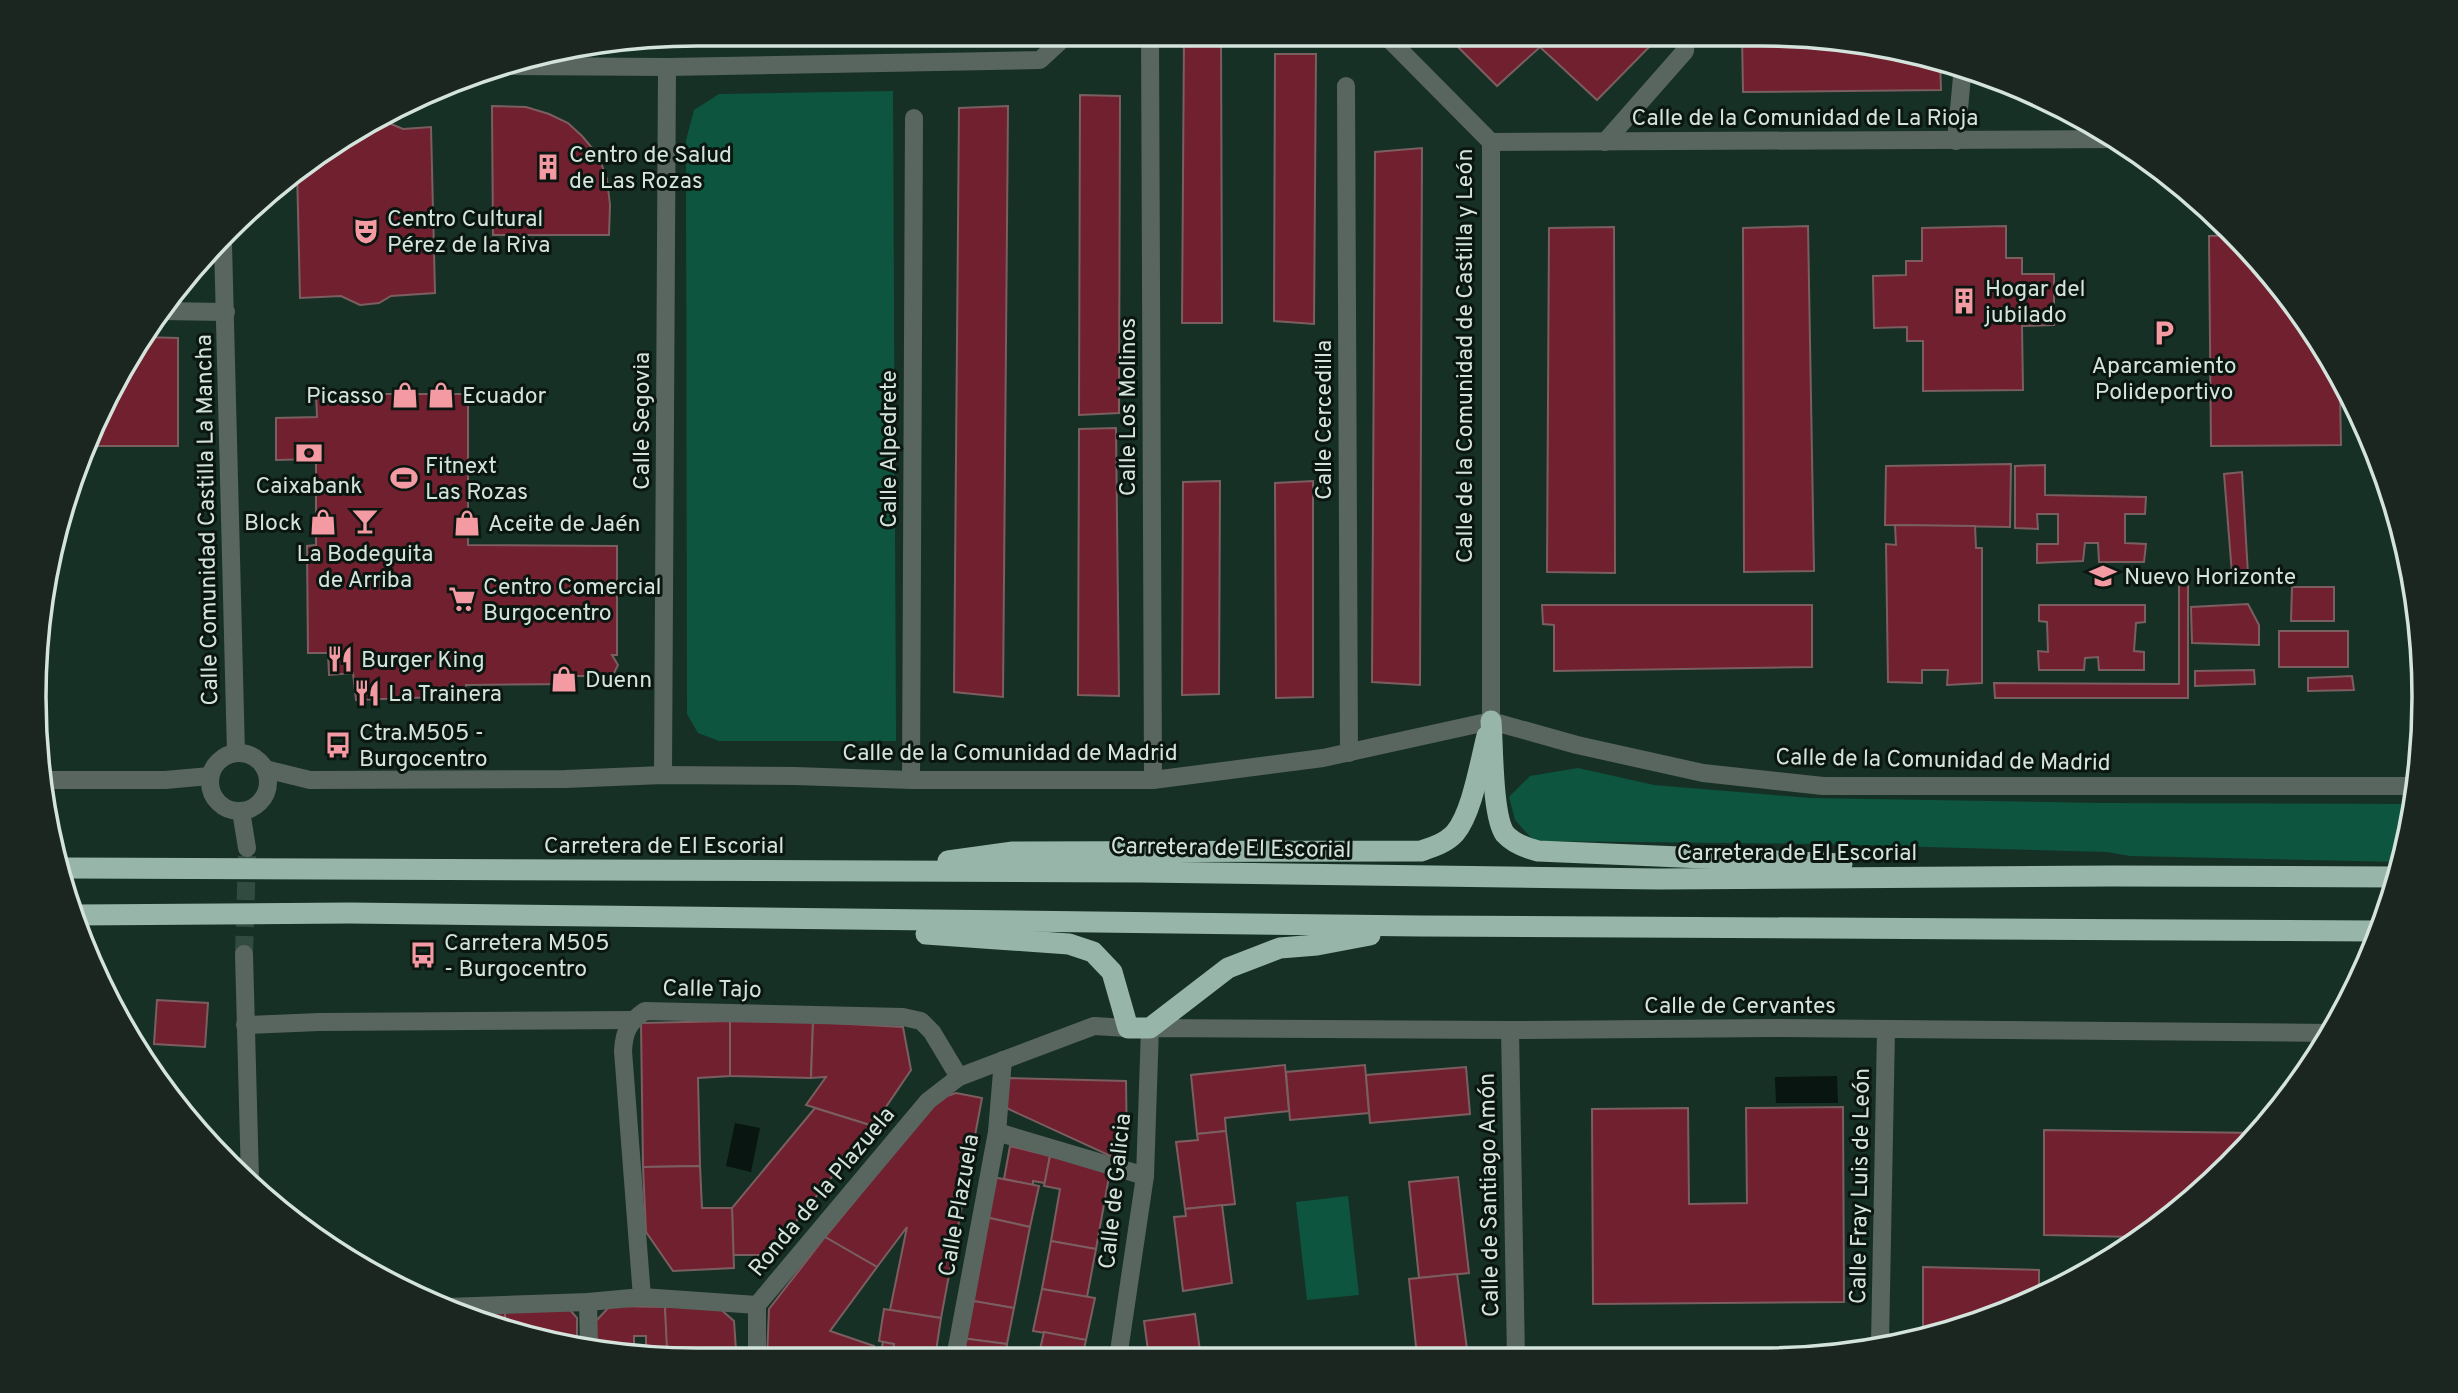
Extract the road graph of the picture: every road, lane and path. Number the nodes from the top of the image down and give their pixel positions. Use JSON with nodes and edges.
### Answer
{"nodes":[{"id":1,"x":1055,"y":46,"type":"edge"},
{"id":2,"x":1150,"y":46,"type":"edge"},
{"id":3,"x":1396,"y":46,"type":"edge"},
{"id":4,"x":1685,"y":46,"type":"edge"},
{"id":5,"x":535,"y":66,"type":"edge"},
{"id":6,"x":667,"y":67,"type":"junction"},
{"id":7,"x":1962,"y":77,"type":"edge"},
{"id":8,"x":1346,"y":86,"type":"dead end"},
{"id":9,"x":914,"y":118,"type":"dead end"},
{"id":10,"x":2097,"y":139,"type":"edge"},
{"id":11,"x":1956,"y":141,"type":"junction"},
{"id":12,"x":1491,"y":142,"type":"junction"},
{"id":13,"x":1605,"y":142,"type":"junction"},
{"id":14,"x":223,"y":250,"type":"edge"},
{"id":15,"x":172,"y":311,"type":"edge"},
{"id":16,"x":226,"y":312,"type":"junction"},
{"id":17,"x":1491,"y":721,"type":"junction"},
{"id":18,"x":236,"y":753,"type":"junction"},
{"id":19,"x":1349,"y":753,"type":"junction"},
{"id":20,"x":265,"y":769,"type":"junction"},
{"id":21,"x":663,"y":775,"type":"junction"},
{"id":22,"x":210,"y":776,"type":"junction"},
{"id":23,"x":51,"y":780,"type":"edge"},
{"id":24,"x":911,"y":780,"type":"junction"},
{"id":25,"x":1153,"y":780,"type":"junction"},
{"id":26,"x":2406,"y":786,"type":"edge"},
{"id":27,"x":241,"y":811,"type":"junction"},
{"id":28,"x":247,"y":848,"type":"tunnel mouth"},
{"id":29,"x":69,"y":868,"type":"edge"},
{"id":30,"x":866,"y":872,"type":"junction"},
{"id":31,"x":2112,"y":876,"type":"junction"},
{"id":32,"x":2386,"y":877,"type":"edge"},
{"id":33,"x":83,"y":915,"type":"edge"},
{"id":34,"x":716,"y":918,"type":"junction"},
{"id":35,"x":1420,"y":926,"type":"junction"},
{"id":36,"x":2369,"y":931,"type":"edge"},
{"id":37,"x":244,"y":954,"type":"tunnel mouth"},
{"id":38,"x":633,"y":1020,"type":"junction"},
{"id":39,"x":245,"y":1025,"type":"junction"},
{"id":40,"x":1128,"y":1028,"type":"junction"},
{"id":41,"x":1150,"y":1028,"type":"junction"},
{"id":42,"x":1510,"y":1030,"type":"junction"},
{"id":43,"x":1886,"y":1030,"type":"junction"},
{"id":44,"x":2318,"y":1034,"type":"edge"},
{"id":45,"x":1003,"y":1060,"type":"junction"},
{"id":46,"x":959,"y":1077,"type":"junction"},
{"id":47,"x":997,"y":1132,"type":"junction"},
{"id":48,"x":250,"y":1170,"type":"edge"},
{"id":49,"x":1145,"y":1176,"type":"junction"},
{"id":50,"x":642,"y":1297,"type":"junction"},
{"id":51,"x":588,"y":1302,"type":"junction"},
{"id":52,"x":757,"y":1305,"type":"junction"},
{"id":53,"x":469,"y":1306,"type":"edge"},
{"id":54,"x":1880,"y":1336,"type":"edge"},
{"id":55,"x":589,"y":1338,"type":"edge"},
{"id":56,"x":757,"y":1348,"type":"edge"},
{"id":57,"x":957,"y":1348,"type":"edge"},
{"id":58,"x":1119,"y":1348,"type":"edge"},
{"id":59,"x":1516,"y":1348,"type":"edge"}],
"edges":[{"from":1,"to":6,"type":"street"},
{"from":2,"to":25,"type":"street","name":"Calle Los Molinos"},
{"from":3,"to":12,"type":"street","name":"Calle de la Comunidad de Castilla y León"},
{"from":4,"to":13,"type":"street"},
{"from":5,"to":6,"type":"street"},
{"from":6,"to":21,"type":"street","name":"Calle Segovia"},
{"from":7,"to":11,"type":"street"},
{"from":8,"to":19,"type":"street","name":"Calle Cercedilla"},
{"from":9,"to":24,"type":"street","name":"Calle Alpedrete"},
{"from":10,"to":11,"type":"street","name":"Calle de la Comunidad de La Rioja"},
{"from":11,"to":13,"type":"street","name":"Calle de la Comunidad de La Rioja"},
{"from":12,"to":13,"type":"street","name":"Calle de la Comunidad de La Rioja"},
{"from":12,"to":17,"type":"street","name":"Calle de la Comunidad de Castilla y León"},
{"from":14,"to":16,"type":"street","name":"Calle Comunidad Castilla La Mancha"},
{"from":15,"to":16,"type":"street"},
{"from":16,"to":18,"type":"street","name":"Calle Comunidad Castilla La Mancha"},
{"from":17,"to":19,"type":"street","name":"Calle de la Comunidad de Madrid"},
{"from":17,"to":26,"type":"street","name":"Calle de la Comunidad de Madrid"},
{"from":17,"to":30,"type":"highway"},
{"from":17,"to":31,"type":"highway"},
{"from":18,"to":20,"type":"street"},
{"from":18,"to":22,"type":"street"},
{"from":19,"to":25,"type":"street","name":"Calle de la Comunidad de Madrid"},
{"from":20,"to":21,"type":"street","name":"Calle de la Comunidad de Madrid"},
{"from":20,"to":27,"type":"street"},
{"from":21,"to":24,"type":"street","name":"Calle de la Comunidad de Madrid"},
{"from":22,"to":23,"type":"street"},
{"from":22,"to":27,"type":"street"},
{"from":24,"to":25,"type":"street","name":"Calle de la Comunidad de Madrid"},
{"from":27,"to":28,"type":"street"},
{"from":29,"to":30,"type":"highway","name":"Carretera de El Escorial"},
{"from":30,"to":31,"type":"highway","name":"Carretera de El Escorial"},
{"from":31,"to":32,"type":"highway","name":"Carretera de El Escorial"},
{"from":33,"to":34,"type":"highway"},
{"from":34,"to":35,"type":"highway"},
{"from":34,"to":40,"type":"highway"},
{"from":35,"to":36,"type":"highway"},
{"from":35,"to":41,"type":"highway"},
{"from":37,"to":39,"type":"street"},
{"from":38,"to":39,"type":"street","name":"Calle Tajo"},
{"from":38,"to":46,"type":"street","name":"Calle Tajo"},
{"from":38,"to":50,"type":"street"},
{"from":39,"to":48,"type":"street"},
{"from":40,"to":41,"type":"highway"},
{"from":40,"to":45,"type":"street","name":"Ronda de la Plazuela"},
{"from":41,"to":42,"type":"street","name":"Calle de Cervantes"},
{"from":41,"to":49,"type":"street","name":"Calle de Galicia"},
{"from":42,"to":43,"type":"street","name":"Calle de Cervantes"},
{"from":42,"to":59,"type":"street","name":"Calle de Santiago Amón"},
{"from":43,"to":44,"type":"street","name":"Calle de Cervantes"},
{"from":43,"to":54,"type":"street","name":"Calle Fray Luis de León"},
{"from":45,"to":46,"type":"street","name":"Ronda de la Plazuela"},
{"from":45,"to":47,"type":"street","name":"Calle Plazuela"},
{"from":46,"to":52,"type":"street","name":"Ronda de la Plazuela"},
{"from":47,"to":49,"type":"street"},
{"from":47,"to":57,"type":"street","name":"Calle Plazuela"},
{"from":49,"to":58,"type":"street","name":"Calle de Galicia"},
{"from":50,"to":51,"type":"street","name":"Ronda de la Plazuela"},
{"from":50,"to":52,"type":"street","name":"Ronda de la Plazuela"},
{"from":51,"to":53,"type":"street","name":"Ronda de la Plazuela"},
{"from":51,"to":55,"type":"street"},
{"from":52,"to":56,"type":"street"}]}
